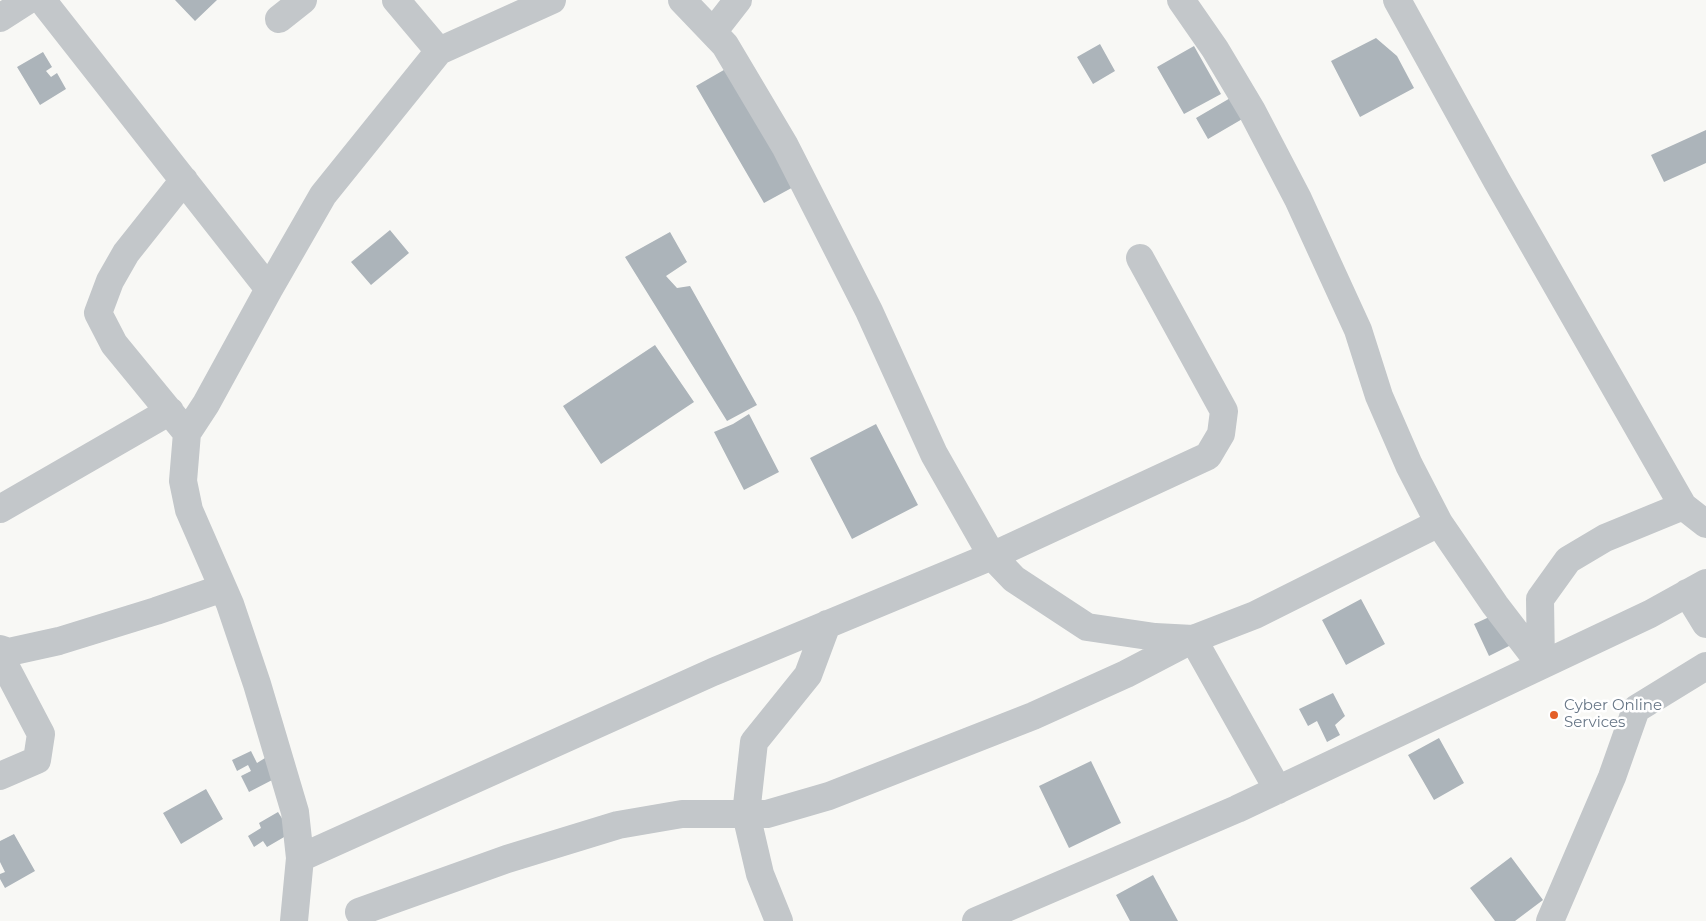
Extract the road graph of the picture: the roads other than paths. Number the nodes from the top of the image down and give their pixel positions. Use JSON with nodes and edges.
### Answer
{"nodes":[{"id":1,"x":28,"y":0,"type":"edge"},
{"id":2,"x":42,"y":0,"type":"edge"},
{"id":3,"x":303,"y":0,"type":"edge"},
{"id":4,"x":396,"y":0,"type":"edge"},
{"id":5,"x":552,"y":0,"type":"edge"},
{"id":6,"x":682,"y":0,"type":"edge"},
{"id":7,"x":738,"y":0,"type":"edge"},
{"id":8,"x":1182,"y":0,"type":"edge"},
{"id":9,"x":1397,"y":0,"type":"edge"},
{"id":10,"x":0,"y":18,"type":"edge"},
{"id":11,"x":279,"y":19,"type":"dead end"},
{"id":12,"x":713,"y":32,"type":"junction"},
{"id":13,"x":439,"y":51,"type":"junction"},
{"id":14,"x":184,"y":180,"type":"junction"},
{"id":15,"x":1140,"y":258,"type":"dead end"},
{"id":16,"x":269,"y":289,"type":"junction"},
{"id":17,"x":170,"y":411,"type":"junction"},
{"id":18,"x":187,"y":433,"type":"junction"},
{"id":19,"x":1683,"y":506,"type":"junction"},
{"id":20,"x":0,"y":509,"type":"edge"},
{"id":21,"x":1439,"y":523,"type":"junction"},
{"id":22,"x":1706,"y":524,"type":"edge"},
{"id":23,"x":992,"y":556,"type":"junction"},
{"id":24,"x":223,"y":588,"type":"junction"},
{"id":25,"x":1697,"y":588,"type":"edge"},
{"id":26,"x":828,"y":624,"type":"junction"},
{"id":27,"x":1706,"y":624,"type":"edge"},
{"id":28,"x":1193,"y":639,"type":"junction"},
{"id":29,"x":0,"y":649,"type":"edge"},
{"id":30,"x":0,"y":656,"type":"edge"},
{"id":31,"x":1541,"y":665,"type":"junction"},
{"id":32,"x":1706,"y":666,"type":"edge"},
{"id":33,"x":0,"y":776,"type":"edge"},
{"id":34,"x":1278,"y":790,"type":"junction"},
{"id":35,"x":746,"y":814,"type":"junction"},
{"id":36,"x":300,"y":858,"type":"junction"},
{"id":37,"x":359,"y":912,"type":"dead end"},
{"id":38,"x":295,"y":921,"type":"edge"},
{"id":39,"x":779,"y":921,"type":"edge"},
{"id":40,"x":976,"y":921,"type":"edge"},
{"id":41,"x":1550,"y":921,"type":"edge"}],
"edges":[{"from":1,"to":10,"type":"street"},
{"from":2,"to":14,"type":"street"},
{"from":3,"to":11,"type":"street"},
{"from":4,"to":13,"type":"street"},
{"from":5,"to":13,"type":"street"},
{"from":6,"to":12,"type":"street"},
{"from":7,"to":12,"type":"street"},
{"from":8,"to":21,"type":"street"},
{"from":9,"to":19,"type":"street"},
{"from":12,"to":23,"type":"street"},
{"from":13,"to":16,"type":"street"},
{"from":14,"to":16,"type":"street"},
{"from":14,"to":17,"type":"street"},
{"from":15,"to":23,"type":"street"},
{"from":16,"to":18,"type":"street"},
{"from":17,"to":18,"type":"street"},
{"from":17,"to":20,"type":"street"},
{"from":18,"to":24,"type":"street"},
{"from":19,"to":22,"type":"street"},
{"from":19,"to":31,"type":"street"},
{"from":21,"to":28,"type":"street"},
{"from":21,"to":31,"type":"street"},
{"from":23,"to":26,"type":"street"},
{"from":23,"to":28,"type":"street"},
{"from":24,"to":29,"type":"street"},
{"from":24,"to":36,"type":"street"},
{"from":25,"to":27,"type":"street"},
{"from":25,"to":31,"type":"street"},
{"from":26,"to":35,"type":"street"},
{"from":26,"to":36,"type":"street"},
{"from":28,"to":34,"type":"street"},
{"from":28,"to":35,"type":"street"},
{"from":30,"to":33,"type":"street"},
{"from":31,"to":34,"type":"street"},
{"from":32,"to":41,"type":"street"},
{"from":34,"to":40,"type":"street"},
{"from":35,"to":37,"type":"street"},
{"from":35,"to":39,"type":"street"},
{"from":36,"to":38,"type":"street"}]}
